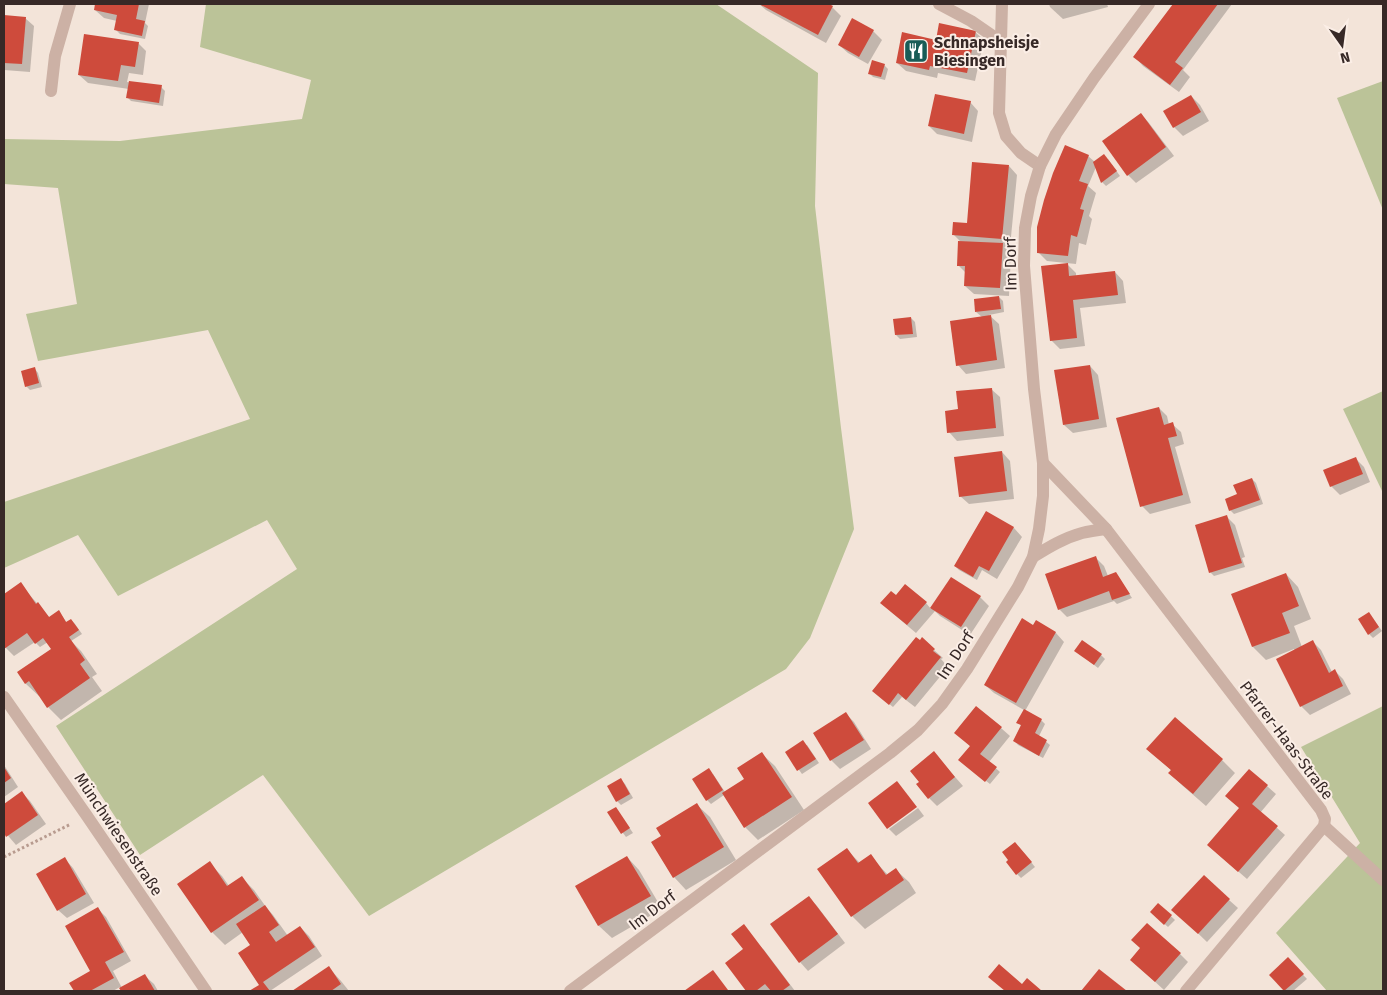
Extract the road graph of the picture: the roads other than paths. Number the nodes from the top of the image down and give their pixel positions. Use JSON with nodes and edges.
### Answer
{"nodes":[{"id":1,"x":70,"y":4,"type":"edge"},
{"id":2,"x":939,"y":4,"type":"edge"},
{"id":3,"x":1002,"y":4,"type":"edge"},
{"id":4,"x":1149,"y":4,"type":"edge"},
{"id":5,"x":1000,"y":41,"type":"junction"},
{"id":6,"x":51,"y":91,"type":"dead end"},
{"id":7,"x":1040,"y":166,"type":"junction"},
{"id":8,"x":1043,"y":463,"type":"junction"},
{"id":9,"x":1106,"y":529,"type":"junction"},
{"id":10,"x":1033,"y":557,"type":"junction"},
{"id":11,"x":4,"y":697,"type":"edge"},
{"id":12,"x":1324,"y":826,"type":"junction"},
{"id":13,"x":1383,"y":880,"type":"edge"},
{"id":14,"x":577,"y":989,"type":"edge"},
{"id":15,"x":206,"y":991,"type":"edge"},
{"id":16,"x":1186,"y":991,"type":"edge"}],
"edges":[{"from":1,"to":6,"type":"street"},
{"from":2,"to":5,"type":"street"},
{"from":3,"to":5,"type":"street"},
{"from":4,"to":7,"type":"street","name":"Im Dorf"},
{"from":5,"to":7,"type":"street"},
{"from":7,"to":8,"type":"street","name":"Im Dorf"},
{"from":8,"to":9,"type":"street","name":"Pfarrer-Haas-Straße"},
{"from":8,"to":10,"type":"street","name":"Im Dorf"},
{"from":9,"to":10,"type":"street"},
{"from":9,"to":12,"type":"street","name":"Pfarrer-Haas-Straße"},
{"from":10,"to":14,"type":"street","name":"Im Dorf"},
{"from":11,"to":15,"type":"street","name":"Münchwiesenstraße"},
{"from":12,"to":13,"type":"street"},
{"from":12,"to":16,"type":"street","name":"Pfarrer-Haas-Straße"}]}
